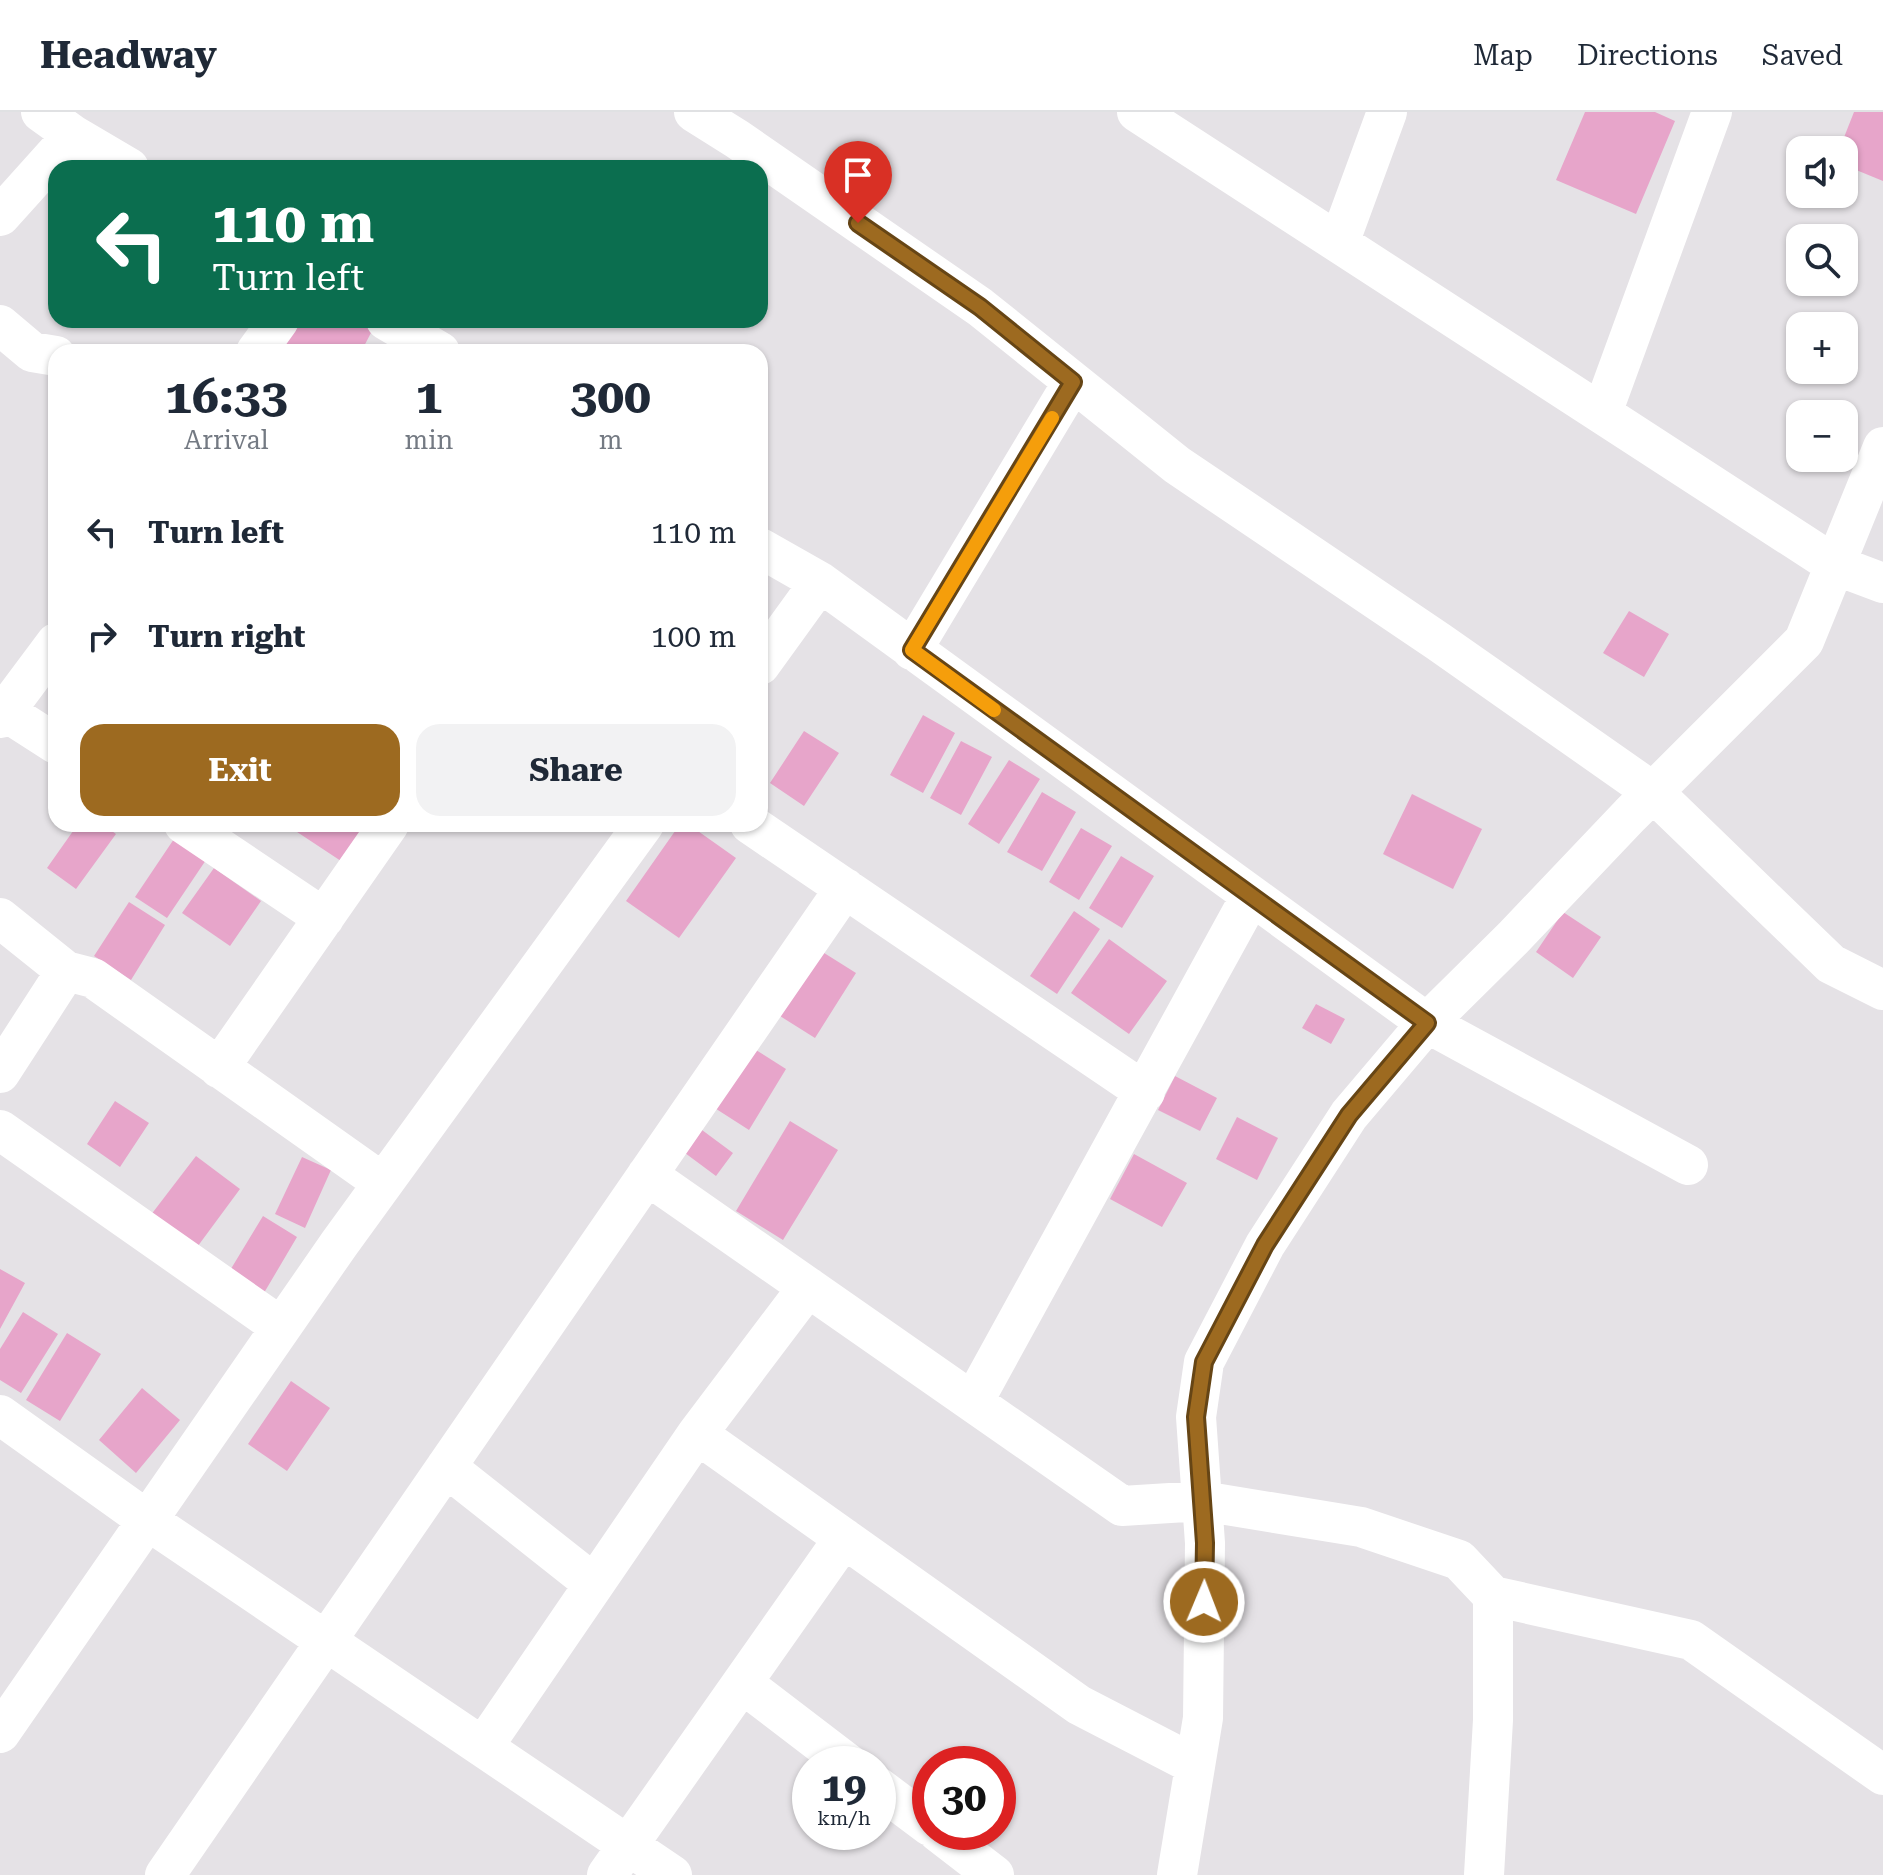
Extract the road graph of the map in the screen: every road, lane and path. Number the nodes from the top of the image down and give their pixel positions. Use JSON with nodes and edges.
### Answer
{"nodes":[{"id":1,"x":41,"y":112,"type":"edge"},
{"id":2,"x":694,"y":112,"type":"edge"},
{"id":3,"x":1137,"y":112,"type":"edge"},
{"id":4,"x":1387,"y":112,"type":"edge"},
{"id":5,"x":1712,"y":112,"type":"edge"},
{"id":6,"x":73,"y":135,"type":"junction"},
{"id":7,"x":50,"y":160,"type":"edge"},
{"id":8,"x":115,"y":160,"type":"edge"},
{"id":9,"x":767,"y":160,"type":"edge"},
{"id":10,"x":768,"y":160,"type":"edge"},
{"id":11,"x":48,"y":163,"type":"edge"},
{"id":12,"x":0,"y":216,"type":"edge"},
{"id":13,"x":1339,"y":243,"type":"junction"},
{"id":14,"x":0,"y":325,"type":"edge"},
{"id":15,"x":400,"y":328,"type":"edge"},
{"id":16,"x":426,"y":344,"type":"edge"},
{"id":17,"x":48,"y":355,"type":"edge"},
{"id":18,"x":1073,"y":382,"type":"junction"},
{"id":19,"x":1602,"y":413,"type":"junction"},
{"id":20,"x":1883,"y":447,"type":"edge"},
{"id":21,"x":768,"y":553,"type":"edge"},
{"id":22,"x":1835,"y":565,"type":"junction"},
{"id":23,"x":820,"y":582,"type":"junction"},
{"id":24,"x":1883,"y":583,"type":"edge"},
{"id":25,"x":912,"y":650,"type":"junction"},
{"id":26,"x":48,"y":653,"type":"edge"},
{"id":27,"x":768,"y":654,"type":"edge"},
{"id":28,"x":2,"y":713,"type":"edge"},
{"id":29,"x":48,"y":739,"type":"edge"},
{"id":30,"x":1653,"y":792,"type":"junction"},
{"id":31,"x":196,"y":832,"type":"edge"},
{"id":32,"x":383,"y":832,"type":"edge"},
{"id":33,"x":638,"y":832,"type":"edge"},
{"id":34,"x":762,"y":832,"type":"edge"},
{"id":35,"x":845,"y":888,"type":"junction"},
{"id":36,"x":1251,"y":896,"type":"junction"},
{"id":37,"x":0,"y":918,"type":"edge"},
{"id":38,"x":324,"y":918,"type":"junction"},
{"id":39,"x":66,"y":971,"type":"junction"},
{"id":40,"x":1883,"y":990,"type":"edge"},
{"id":41,"x":1427,"y":1023,"type":"junction"},
{"id":42,"x":219,"y":1068,"type":"junction"},
{"id":43,"x":0,"y":1073,"type":"edge"},
{"id":44,"x":1145,"y":1092,"type":"junction"},
{"id":45,"x":0,"y":1130,"type":"edge"},
{"id":46,"x":1688,"y":1165,"type":"dead end"},
{"id":47,"x":647,"y":1175,"type":"junction"},
{"id":48,"x":383,"y":1183,"type":"junction"},
{"id":49,"x":808,"y":1287,"type":"junction"},
{"id":50,"x":281,"y":1327,"type":"junction"},
{"id":51,"x":973,"y":1402,"type":"junction"},
{"id":52,"x":0,"y":1415,"type":"edge"},
{"id":53,"x":697,"y":1434,"type":"junction"},
{"id":54,"x":446,"y":1467,"type":"junction"},
{"id":55,"x":1202,"y":1501,"type":"junction"},
{"id":56,"x":147,"y":1520,"type":"junction"},
{"id":57,"x":844,"y":1538,"type":"junction"},
{"id":58,"x":594,"y":1584,"type":"junction"},
{"id":59,"x":1493,"y":1596,"type":"junction"},
{"id":60,"x":327,"y":1642,"type":"junction"},
{"id":61,"x":742,"y":1683,"type":"junction"},
{"id":62,"x":0,"y":1733,"type":"edge"},
{"id":63,"x":824,"y":1746,"type":"edge"},
{"id":64,"x":483,"y":1747,"type":"junction"},
{"id":65,"x":1195,"y":1765,"type":"junction"},
{"id":66,"x":1883,"y":1775,"type":"edge"},
{"id":67,"x":961,"y":1850,"type":"edge"},
{"id":68,"x":617,"y":1860,"type":"edge"},
{"id":69,"x":165,"y":1875,"type":"edge"},
{"id":70,"x":672,"y":1875,"type":"edge"},
{"id":71,"x":994,"y":1875,"type":"edge"},
{"id":72,"x":1177,"y":1875,"type":"edge"},
{"id":73,"x":1484,"y":1875,"type":"edge"}],
"edges":[{"from":1,"to":6,"type":"street"},
{"from":2,"to":9,"type":"street"},
{"from":3,"to":13,"type":"street"},
{"from":4,"to":13,"type":"street"},
{"from":5,"to":19,"type":"street"},
{"from":6,"to":7,"type":"street"},
{"from":6,"to":8,"type":"street"},
{"from":10,"to":18,"type":"street"},
{"from":11,"to":12,"type":"street"},
{"from":13,"to":19,"type":"street"},
{"from":14,"to":17,"type":"street"},
{"from":15,"to":16,"type":"street"},
{"from":18,"to":25,"type":"street"},
{"from":18,"to":30,"type":"street"},
{"from":19,"to":22,"type":"street"},
{"from":20,"to":22,"type":"street"},
{"from":21,"to":23,"type":"street"},
{"from":22,"to":24,"type":"street"},
{"from":22,"to":30,"type":"street"},
{"from":23,"to":25,"type":"street"},
{"from":23,"to":27,"type":"street"},
{"from":25,"to":36,"type":"street"},
{"from":26,"to":28,"type":"street"},
{"from":28,"to":29,"type":"street"},
{"from":30,"to":40,"type":"street"},
{"from":30,"to":41,"type":"street"},
{"from":31,"to":38,"type":"street"},
{"from":32,"to":38,"type":"street"},
{"from":33,"to":48,"type":"street"},
{"from":34,"to":35,"type":"street"},
{"from":35,"to":44,"type":"street"},
{"from":35,"to":47,"type":"street"},
{"from":36,"to":41,"type":"street"},
{"from":36,"to":44,"type":"street"},
{"from":37,"to":39,"type":"street"},
{"from":38,"to":42,"type":"street"},
{"from":39,"to":42,"type":"street"},
{"from":39,"to":43,"type":"street"},
{"from":41,"to":46,"type":"street"},
{"from":41,"to":55,"type":"street"},
{"from":42,"to":48,"type":"street"},
{"from":44,"to":51,"type":"street"},
{"from":45,"to":50,"type":"street"},
{"from":47,"to":49,"type":"street"},
{"from":47,"to":54,"type":"street"},
{"from":48,"to":50,"type":"street"},
{"from":49,"to":51,"type":"street"},
{"from":49,"to":53,"type":"street"},
{"from":50,"to":56,"type":"street"},
{"from":51,"to":55,"type":"street"},
{"from":52,"to":56,"type":"street"},
{"from":53,"to":57,"type":"street"},
{"from":53,"to":58,"type":"street"},
{"from":54,"to":58,"type":"street"},
{"from":54,"to":60,"type":"street"},
{"from":55,"to":59,"type":"street"},
{"from":55,"to":65,"type":"street"},
{"from":56,"to":60,"type":"street"},
{"from":56,"to":62,"type":"street"},
{"from":57,"to":61,"type":"street"},
{"from":57,"to":65,"type":"street"},
{"from":58,"to":64,"type":"street"},
{"from":59,"to":66,"type":"street"},
{"from":59,"to":73,"type":"street"},
{"from":60,"to":64,"type":"street"},
{"from":60,"to":69,"type":"street"},
{"from":61,"to":63,"type":"street"},
{"from":61,"to":68,"type":"street"},
{"from":64,"to":68,"type":"street"},
{"from":65,"to":72,"type":"street"},
{"from":67,"to":71,"type":"street"},
{"from":68,"to":70,"type":"street"}]}
